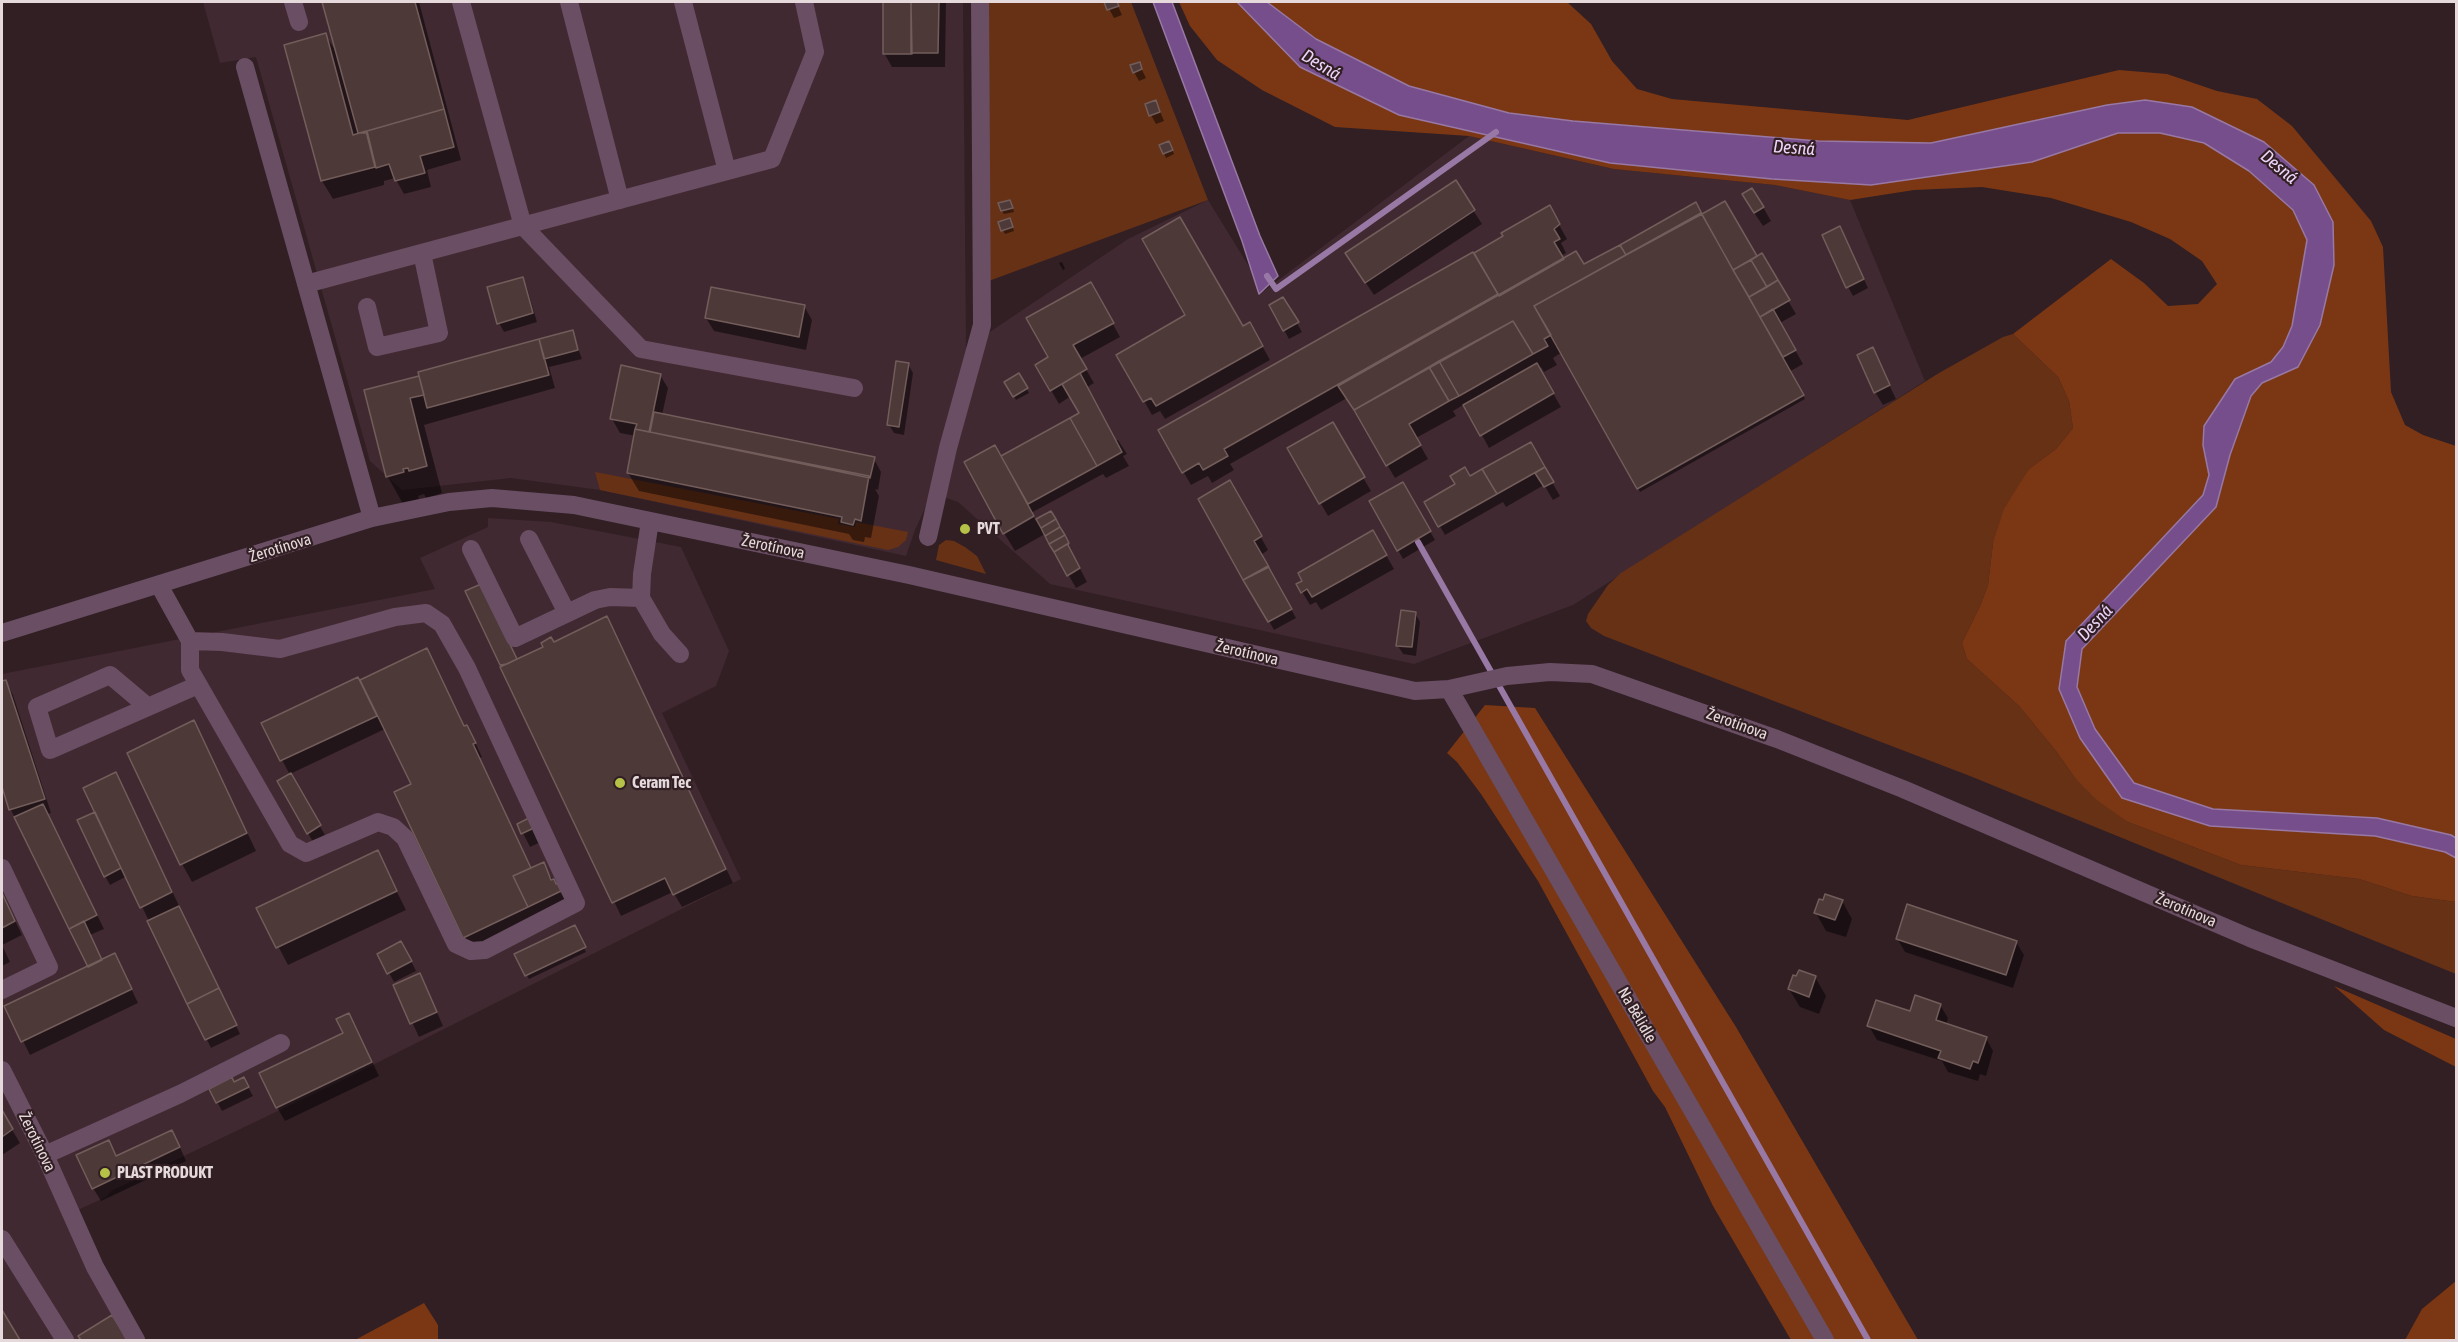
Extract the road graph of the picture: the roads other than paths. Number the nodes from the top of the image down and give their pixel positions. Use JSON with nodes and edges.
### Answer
{"nodes":[{"id":1,"x":293,"y":2,"type":"edge"},
{"id":2,"x":461,"y":2,"type":"edge"},
{"id":3,"x":568,"y":2,"type":"edge"},
{"id":4,"x":682,"y":2,"type":"edge"},
{"id":5,"x":804,"y":2,"type":"edge"},
{"id":6,"x":980,"y":2,"type":"edge"},
{"id":7,"x":299,"y":22,"type":"dead end"},
{"id":8,"x":245,"y":67,"type":"dead end"},
{"id":9,"x":727,"y":171,"type":"junction"},
{"id":10,"x":620,"y":200,"type":"junction"},
{"id":11,"x":523,"y":226,"type":"junction"},
{"id":12,"x":422,"y":253,"type":"junction"},
{"id":13,"x":306,"y":284,"type":"junction"},
{"id":14,"x":367,"y":307,"type":"dead end"},
{"id":15,"x":854,"y":388,"type":"dead end"},
{"id":16,"x":372,"y":518,"type":"junction"},
{"id":17,"x":650,"y":521,"type":"junction"},
{"id":18,"x":928,"y":537,"type":"dead end"},
{"id":19,"x":529,"y":539,"type":"dead end"},
{"id":20,"x":471,"y":549,"type":"dead end"},
{"id":21,"x":159,"y":585,"type":"junction"},
{"id":22,"x":642,"y":598,"type":"junction"},
{"id":23,"x":567,"y":613,"type":"junction"},
{"id":24,"x":2,"y":633,"type":"edge"},
{"id":25,"x":190,"y":641,"type":"junction"},
{"id":26,"x":680,"y":654,"type":"dead end"},
{"id":27,"x":198,"y":685,"type":"junction"},
{"id":28,"x":1449,"y":689,"type":"junction"},
{"id":29,"x":148,"y":707,"type":"junction"},
{"id":30,"x":2,"y":868,"type":"edge"},
{"id":31,"x":2,"y":990,"type":"edge"},
{"id":32,"x":2457,"y":1018,"type":"edge"},
{"id":33,"x":281,"y":1043,"type":"dead end"},
{"id":34,"x":2,"y":1070,"type":"edge"},
{"id":35,"x":45,"y":1155,"type":"junction"},
{"id":36,"x":2,"y":1239,"type":"edge"},
{"id":37,"x":65,"y":1341,"type":"edge"},
{"id":38,"x":136,"y":1341,"type":"edge"},
{"id":39,"x":1825,"y":1341,"type":"edge"}],
"edges":[{"from":1,"to":7,"type":"street"},
{"from":2,"to":11,"type":"street"},
{"from":3,"to":10,"type":"street"},
{"from":4,"to":9,"type":"street"},
{"from":5,"to":9,"type":"street"},
{"from":6,"to":18,"type":"street"},
{"from":8,"to":13,"type":"street"},
{"from":9,"to":10,"type":"street"},
{"from":10,"to":11,"type":"street"},
{"from":11,"to":12,"type":"street"},
{"from":11,"to":15,"type":"street"},
{"from":12,"to":13,"type":"street"},
{"from":12,"to":14,"type":"street"},
{"from":13,"to":16,"type":"street"},
{"from":16,"to":17,"type":"street","name":"Žerotínova"},
{"from":16,"to":21,"type":"street","name":"Žerotínova"},
{"from":17,"to":22,"type":"street"},
{"from":17,"to":28,"type":"street","name":"Žerotínova"},
{"from":19,"to":23,"type":"street"},
{"from":20,"to":23,"type":"street"},
{"from":21,"to":24,"type":"street","name":"Žerotínova"},
{"from":21,"to":25,"type":"street"},
{"from":22,"to":23,"type":"street"},
{"from":22,"to":26,"type":"street"},
{"from":25,"to":27,"type":"street"},
{"from":25,"to":27,"type":"street"},
{"from":27,"to":29,"type":"street"},
{"from":28,"to":32,"type":"street","name":"Žerotínova"},
{"from":28,"to":39,"type":"street","name":"Na Bělidle"},
{"from":29,"to":29,"type":"street"},
{"from":30,"to":31,"type":"street"},
{"from":33,"to":35,"type":"street"},
{"from":34,"to":35,"type":"street","name":"Žerotínova"},
{"from":35,"to":38,"type":"street","name":"Žerotínova"},
{"from":36,"to":37,"type":"street"}]}
